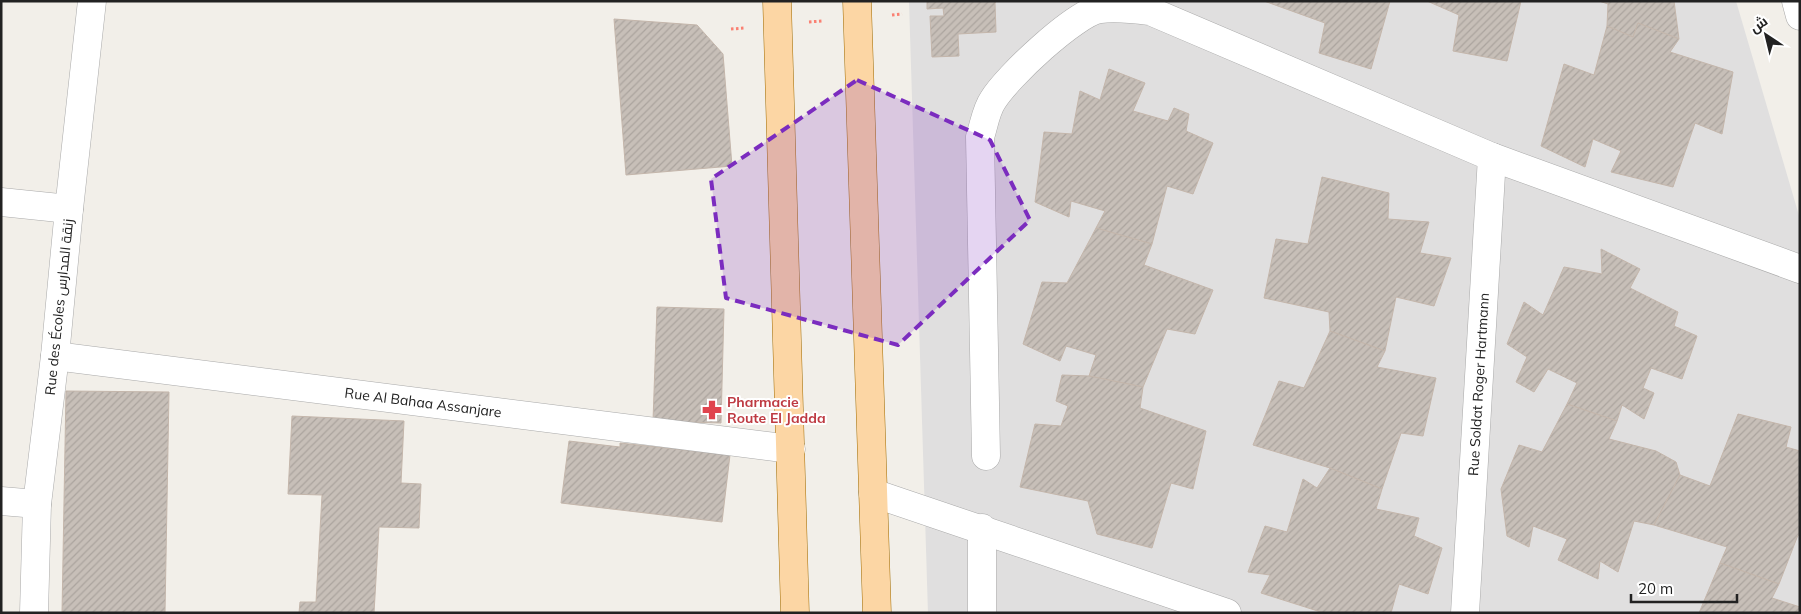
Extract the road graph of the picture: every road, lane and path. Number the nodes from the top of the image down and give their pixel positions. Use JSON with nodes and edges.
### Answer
{"nodes":[{"id":1,"x":92,"y":1,"type":"edge"},
{"id":2,"x":777,"y":1,"type":"edge"},
{"id":3,"x":857,"y":1,"type":"edge"},
{"id":4,"x":1796,"y":1,"type":"edge"},
{"id":5,"x":902,"y":14,"type":"dead end"},
{"id":6,"x":892,"y":15,"type":"dead end"},
{"id":7,"x":1800,"y":16,"type":"edge"},
{"id":8,"x":747,"y":27,"type":"dead end"},
{"id":9,"x":731,"y":29,"type":"dead end"},
{"id":10,"x":1492,"y":157,"type":"junction"},
{"id":11,"x":1,"y":202,"type":"edge"},
{"id":12,"x":69,"y":209,"type":"junction"},
{"id":13,"x":1800,"y":268,"type":"edge"},
{"id":14,"x":55,"y":356,"type":"junction"},
{"id":15,"x":791,"y":449,"type":"junction"},
{"id":16,"x":986,"y":456,"type":"dead end"},
{"id":17,"x":873,"y":493,"type":"junction"},
{"id":18,"x":1,"y":501,"type":"edge"},
{"id":19,"x":37,"y":504,"type":"junction"},
{"id":20,"x":982,"y":528,"type":"junction"},
{"id":21,"x":34,"y":613,"type":"edge"},
{"id":22,"x":795,"y":613,"type":"edge"},
{"id":23,"x":877,"y":613,"type":"edge"},
{"id":24,"x":982,"y":613,"type":"edge"},
{"id":25,"x":1227,"y":613,"type":"edge"},
{"id":26,"x":1465,"y":613,"type":"edge"}],
"edges":[{"from":1,"to":12,"type":"street","name":"Rue des Écoles زنقة المدارس"},
{"from":2,"to":15,"type":"main road"},
{"from":3,"to":17,"type":"main road"},
{"from":4,"to":7,"type":"street"},
{"from":5,"to":6,"type":"path"},
{"from":8,"to":9,"type":"path"},
{"from":10,"to":13,"type":"street"},
{"from":10,"to":16,"type":"street"},
{"from":10,"to":26,"type":"street","name":"Rue Soldat Roger Hartmann"},
{"from":11,"to":12,"type":"street"},
{"from":12,"to":14,"type":"street","name":"Rue des Écoles زنقة المدارس"},
{"from":14,"to":15,"type":"street","name":"Rue Al Bahaa Assanjare"},
{"from":14,"to":19,"type":"street","name":"Rue des Écoles زنقة المدارس"},
{"from":15,"to":22,"type":"main road"},
{"from":17,"to":20,"type":"street"},
{"from":17,"to":23,"type":"main road"},
{"from":18,"to":19,"type":"street"},
{"from":19,"to":21,"type":"street","name":"Rue des Écoles زنقة المدارس"},
{"from":20,"to":24,"type":"street"},
{"from":20,"to":25,"type":"street"}]}
